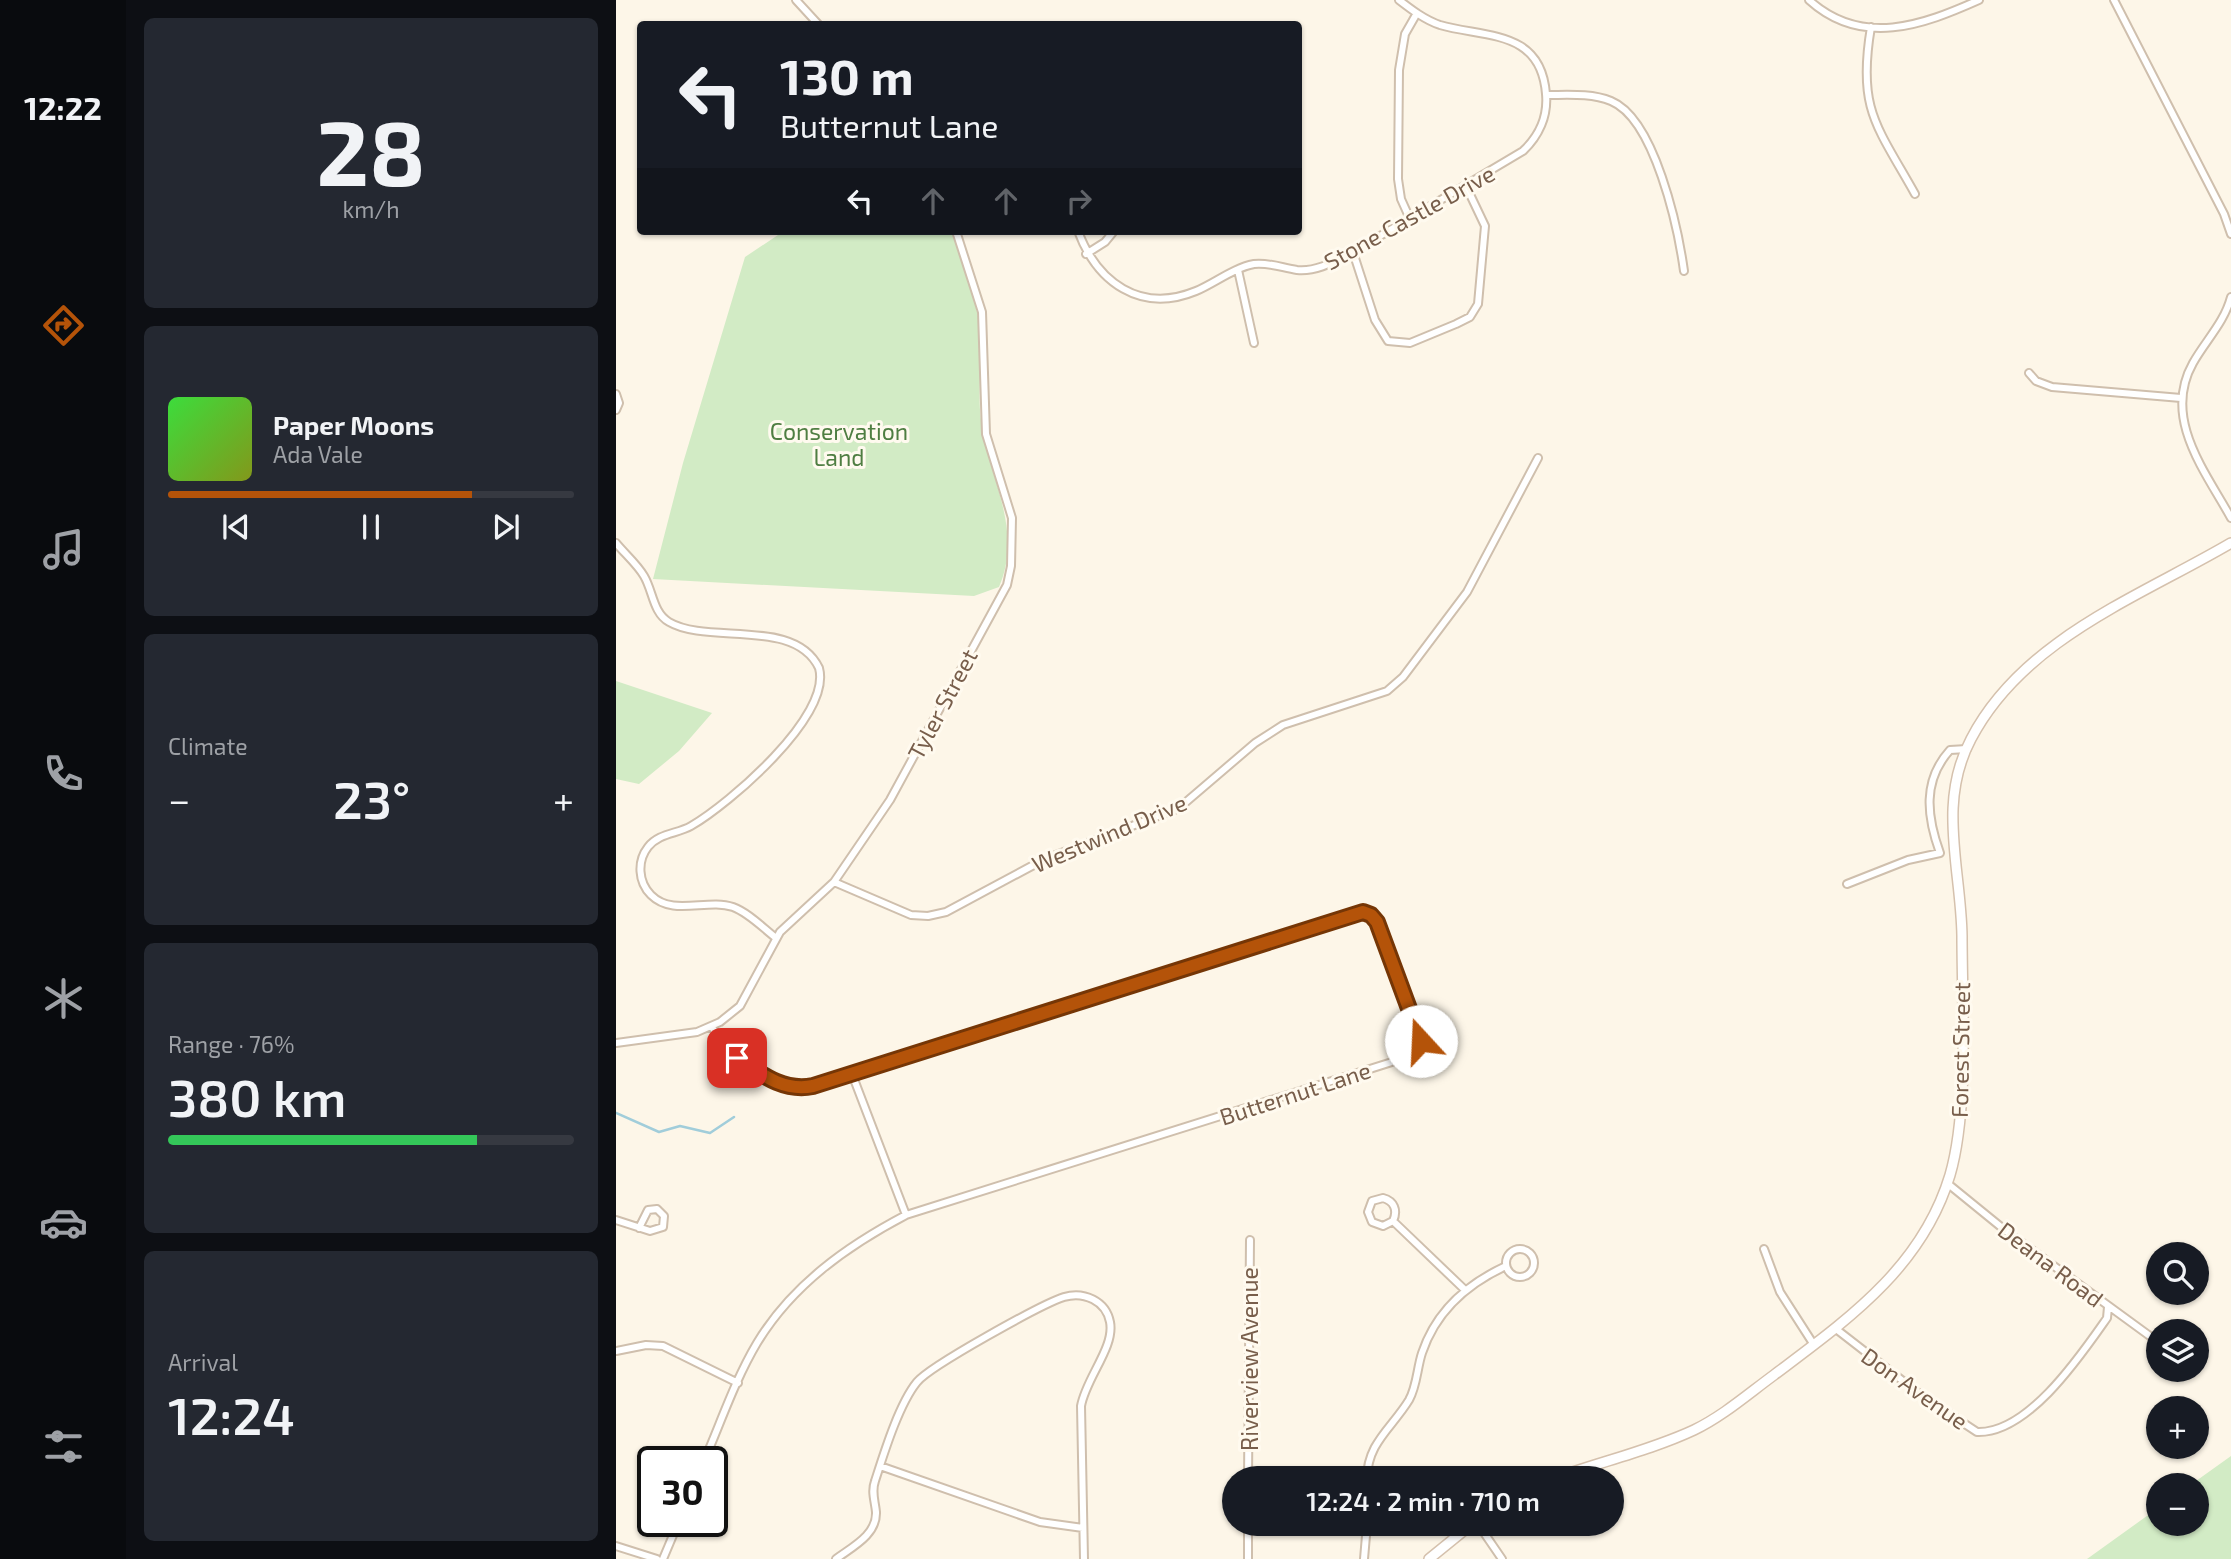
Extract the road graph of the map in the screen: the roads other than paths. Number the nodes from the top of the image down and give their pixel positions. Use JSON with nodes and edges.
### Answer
{"nodes":[{"id":1,"x":796,"y":0,"type":"edge"},
{"id":2,"x":1399,"y":0,"type":"edge"},
{"id":3,"x":1810,"y":0,"type":"edge"},
{"id":4,"x":1979,"y":0,"type":"edge"},
{"id":5,"x":2114,"y":0,"type":"edge"},
{"id":6,"x":1417,"y":13,"type":"junction"},
{"id":7,"x":815,"y":21,"type":"edge"},
{"id":8,"x":1871,"y":27,"type":"junction"},
{"id":9,"x":1547,"y":95,"type":"junction"},
{"id":10,"x":1466,"y":186,"type":"junction"},
{"id":11,"x":1915,"y":194,"type":"dead end"},
{"id":12,"x":1410,"y":219,"type":"junction"},
{"id":13,"x":2231,"y":234,"type":"edge"},
{"id":14,"x":957,"y":235,"type":"edge"},
{"id":15,"x":1079,"y":235,"type":"edge"},
{"id":16,"x":1111,"y":235,"type":"edge"},
{"id":17,"x":1353,"y":252,"type":"junction"},
{"id":18,"x":1086,"y":254,"type":"junction"},
{"id":19,"x":1238,"y":270,"type":"junction"},
{"id":20,"x":1684,"y":271,"type":"dead end"},
{"id":21,"x":2231,"y":297,"type":"edge"},
{"id":22,"x":1254,"y":343,"type":"dead end"},
{"id":23,"x":2029,"y":373,"type":"dead end"},
{"id":24,"x":616,"y":394,"type":"edge"},
{"id":25,"x":2181,"y":398,"type":"junction"},
{"id":26,"x":616,"y":410,"type":"edge"},
{"id":27,"x":1538,"y":458,"type":"dead end"},
{"id":28,"x":2231,"y":518,"type":"edge"},
{"id":29,"x":616,"y":543,"type":"edge"},
{"id":30,"x":2231,"y":543,"type":"edge"},
{"id":31,"x":1967,"y":749,"type":"junction"},
{"id":32,"x":1953,"y":850,"type":"junction"},
{"id":33,"x":1940,"y":853,"type":"junction"},
{"id":34,"x":834,"y":881,"type":"junction"},
{"id":35,"x":1847,"y":884,"type":"dead end"},
{"id":36,"x":776,"y":938,"type":"junction"},
{"id":37,"x":712,"y":1027,"type":"junction"},
{"id":38,"x":616,"y":1043,"type":"edge"},
{"id":39,"x":852,"y":1073,"type":"junction"},
{"id":40,"x":1947,"y":1183,"type":"junction"},
{"id":41,"x":906,"y":1215,"type":"junction"},
{"id":42,"x":616,"y":1220,"type":"edge"},
{"id":43,"x":1392,"y":1221,"type":"junction"},
{"id":44,"x":639,"y":1227,"type":"dead end"},
{"id":45,"x":1250,"y":1240,"type":"dead end"},
{"id":46,"x":1764,"y":1250,"type":"dead end"},
{"id":47,"x":1506,"y":1266,"type":"junction"},
{"id":48,"x":1465,"y":1290,"type":"junction"},
{"id":49,"x":2108,"y":1307,"type":"junction"},
{"id":50,"x":1836,"y":1329,"type":"junction"},
{"id":51,"x":2146,"y":1334,"type":"edge"},
{"id":52,"x":1814,"y":1345,"type":"junction"},
{"id":53,"x":616,"y":1351,"type":"edge"},
{"id":54,"x":738,"y":1383,"type":"junction"},
{"id":55,"x":711,"y":1446,"type":"edge"},
{"id":56,"x":880,"y":1466,"type":"junction"},
{"id":57,"x":1248,"y":1466,"type":"edge"},
{"id":58,"x":1369,"y":1466,"type":"edge"},
{"id":59,"x":1592,"y":1466,"type":"edge"},
{"id":60,"x":1083,"y":1528,"type":"junction"},
{"id":61,"x":1248,"y":1536,"type":"edge"},
{"id":62,"x":1366,"y":1536,"type":"edge"},
{"id":63,"x":1459,"y":1536,"type":"edge"},
{"id":64,"x":1484,"y":1536,"type":"edge"},
{"id":65,"x":672,"y":1537,"type":"edge"},
{"id":66,"x":616,"y":1546,"type":"edge"},
{"id":67,"x":657,"y":1559,"type":"edge"},
{"id":68,"x":663,"y":1559,"type":"edge"},
{"id":69,"x":836,"y":1559,"type":"edge"},
{"id":70,"x":1084,"y":1559,"type":"edge"},
{"id":71,"x":1248,"y":1559,"type":"edge"},
{"id":72,"x":1364,"y":1559,"type":"edge"},
{"id":73,"x":1429,"y":1559,"type":"edge"},
{"id":74,"x":1502,"y":1559,"type":"edge"}],
"edges":[{"from":1,"to":7,"type":"street"},
{"from":2,"to":6,"type":"street"},
{"from":3,"to":8,"type":"street"},
{"from":4,"to":8,"type":"street"},
{"from":5,"to":13,"type":"street"},
{"from":6,"to":9,"type":"street"},
{"from":6,"to":12,"type":"street"},
{"from":8,"to":11,"type":"street"},
{"from":9,"to":10,"type":"street","name":"Stone Castle Drive"},
{"from":9,"to":20,"type":"street"},
{"from":10,"to":12,"type":"street","name":"Stone Castle Drive"},
{"from":10,"to":17,"type":"street"},
{"from":12,"to":17,"type":"street","name":"Stone Castle Drive"},
{"from":14,"to":34,"type":"street","name":"Tyler Street"},
{"from":15,"to":18,"type":"street","name":"Stone Castle Drive"},
{"from":16,"to":18,"type":"street"},
{"from":17,"to":19,"type":"street","name":"Stone Castle Drive"},
{"from":18,"to":19,"type":"street","name":"Stone Castle Drive"},
{"from":19,"to":22,"type":"street"},
{"from":21,"to":25,"type":"street"},
{"from":23,"to":25,"type":"street"},
{"from":24,"to":26,"type":"street"},
{"from":25,"to":28,"type":"street"},
{"from":27,"to":34,"type":"street","name":"Westwind Drive"},
{"from":29,"to":36,"type":"street"},
{"from":30,"to":31,"type":"street","name":"Forest Street"},
{"from":31,"to":32,"type":"street","name":"Forest Street"},
{"from":31,"to":33,"type":"street"},
{"from":32,"to":33,"type":"street"},
{"from":32,"to":40,"type":"street","name":"Forest Street"},
{"from":33,"to":35,"type":"street"},
{"from":34,"to":36,"type":"street","name":"Tyler Street"},
{"from":36,"to":37,"type":"street","name":"Tyler Street"},
{"from":37,"to":38,"type":"street","name":"Tyler Street"},
{"from":37,"to":39,"type":"street","name":"Butternut Lane"},
{"from":39,"to":41,"type":"street"},
{"from":39,"to":41,"type":"street","name":"Butternut Lane"},
{"from":40,"to":49,"type":"street","name":"Deana Road"},
{"from":40,"to":50,"type":"street","name":"Forest Street"},
{"from":41,"to":54,"type":"street","name":"Butternut Lane"},
{"from":42,"to":44,"type":"street"},
{"from":43,"to":43,"type":"street"},
{"from":43,"to":48,"type":"street"},
{"from":45,"to":57,"type":"street","name":"Riverview Avenue"},
{"from":46,"to":52,"type":"street"},
{"from":47,"to":47,"type":"street"},
{"from":47,"to":48,"type":"street"},
{"from":48,"to":58,"type":"street"},
{"from":49,"to":50,"type":"street","name":"Don Avenue"},
{"from":49,"to":51,"type":"street","name":"Deana Road"},
{"from":50,"to":52,"type":"street","name":"Forest Street"},
{"from":52,"to":59,"type":"street","name":"Forest Street"},
{"from":53,"to":54,"type":"street"},
{"from":54,"to":55,"type":"street","name":"Butternut Lane"},
{"from":56,"to":60,"type":"street"},
{"from":56,"to":60,"type":"street"},
{"from":56,"to":69,"type":"street"},
{"from":60,"to":70,"type":"street"},
{"from":61,"to":71,"type":"street"},
{"from":62,"to":72,"type":"street"},
{"from":63,"to":73,"type":"street"},
{"from":64,"to":74,"type":"street"},
{"from":65,"to":68,"type":"street"},
{"from":66,"to":67,"type":"street"}]}
